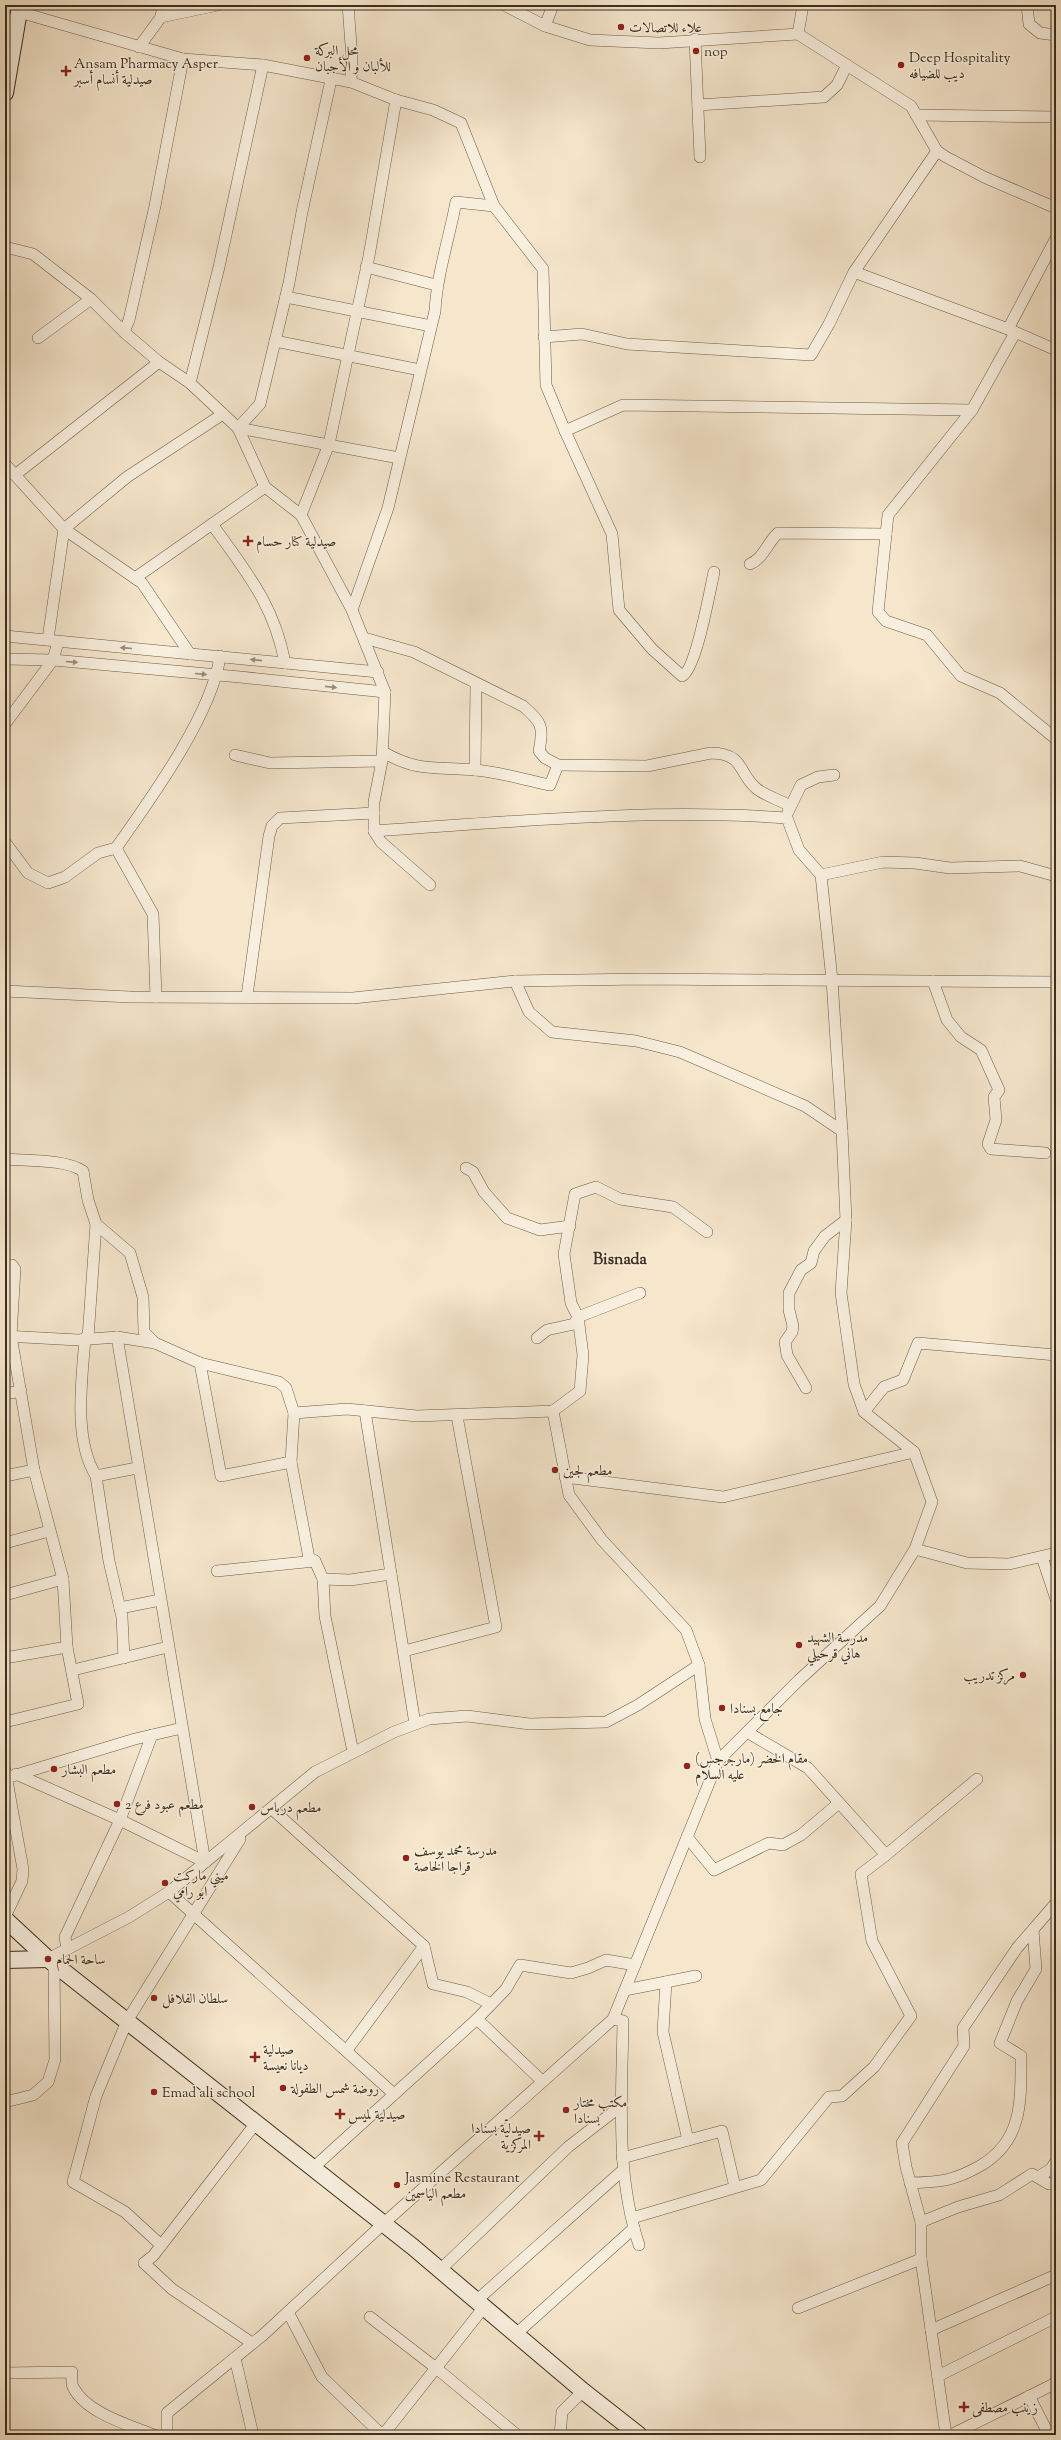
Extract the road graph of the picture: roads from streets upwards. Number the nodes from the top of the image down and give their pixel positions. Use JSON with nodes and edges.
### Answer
{"nodes":[{"id":1,"x":163,"y":5,"type":"edge"},
{"id":2,"x":218,"y":5,"type":"edge"},
{"id":3,"x":348,"y":5,"type":"edge"},
{"id":4,"x":504,"y":5,"type":"edge"},
{"id":5,"x":553,"y":5,"type":"edge"},
{"id":6,"x":803,"y":5,"type":"edge"},
{"id":7,"x":1027,"y":5,"type":"edge"},
{"id":8,"x":19,"y":8,"type":"edge"},
{"id":9,"x":161,"y":17,"type":"junction"},
{"id":10,"x":545,"y":26,"type":"junction"},
{"id":11,"x":798,"y":34,"type":"junction"},
{"id":12,"x":1056,"y":36,"type":"edge"},
{"id":13,"x":695,"y":39,"type":"junction"},
{"id":14,"x":140,"y":47,"type":"junction"},
{"id":15,"x":183,"y":59,"type":"junction"},
{"id":16,"x":262,"y":65,"type":"junction"},
{"id":17,"x":847,"y":66,"type":"junction"},
{"id":18,"x":331,"y":80,"type":"junction"},
{"id":19,"x":351,"y":82,"type":"junction"},
{"id":20,"x":5,"y":93,"type":"edge"},
{"id":21,"x":396,"y":100,"type":"junction"},
{"id":22,"x":698,"y":105,"type":"junction"},
{"id":23,"x":916,"y":115,"type":"junction"},
{"id":24,"x":1056,"y":117,"type":"edge"},
{"id":25,"x":937,"y":150,"type":"junction"},
{"id":26,"x":700,"y":157,"type":"dead end"},
{"id":27,"x":494,"y":206,"type":"junction"},
{"id":28,"x":1056,"y":208,"type":"edge"},
{"id":29,"x":1056,"y":238,"type":"edge"},
{"id":30,"x":5,"y":247,"type":"edge"},
{"id":31,"x":366,"y":267,"type":"junction"},
{"id":32,"x":854,"y":272,"type":"junction"},
{"id":33,"x":436,"y":285,"type":"junction"},
{"id":34,"x":286,"y":297,"type":"junction"},
{"id":35,"x":91,"y":299,"type":"junction"},
{"id":36,"x":357,"y":312,"type":"junction"},
{"id":37,"x":431,"y":326,"type":"junction"},
{"id":38,"x":1012,"y":331,"type":"junction"},
{"id":39,"x":124,"y":332,"type":"junction"},
{"id":40,"x":544,"y":337,"type":"junction"},
{"id":41,"x":38,"y":338,"type":"dead end"},
{"id":42,"x":275,"y":341,"type":"junction"},
{"id":43,"x":1056,"y":350,"type":"edge"},
{"id":44,"x":347,"y":356,"type":"junction"},
{"id":45,"x":159,"y":362,"type":"junction"},
{"id":46,"x":420,"y":370,"type":"junction"},
{"id":47,"x":190,"y":383,"type":"junction"},
{"id":48,"x":972,"y":410,"type":"junction"},
{"id":49,"x":223,"y":414,"type":"junction"},
{"id":50,"x":238,"y":428,"type":"junction"},
{"id":51,"x":565,"y":431,"type":"junction"},
{"id":52,"x":329,"y":444,"type":"junction"},
{"id":53,"x":400,"y":458,"type":"junction"},
{"id":54,"x":5,"y":464,"type":"edge"},
{"id":55,"x":15,"y":475,"type":"junction"},
{"id":56,"x":266,"y":487,"type":"junction"},
{"id":57,"x":301,"y":515,"type":"junction"},
{"id":58,"x":212,"y":524,"type":"junction"},
{"id":59,"x":64,"y":529,"type":"junction"},
{"id":60,"x":886,"y":534,"type":"junction"},
{"id":61,"x":750,"y":564,"type":"dead end"},
{"id":62,"x":714,"y":572,"type":"dead end"},
{"id":63,"x":135,"y":578,"type":"junction"},
{"id":64,"x":352,"y":610,"type":"junction"},
{"id":65,"x":5,"y":636,"type":"edge"},
{"id":66,"x":364,"y":638,"type":"junction"},
{"id":67,"x":53,"y":640,"type":"junction"},
{"id":68,"x":190,"y":654,"type":"junction"},
{"id":69,"x":220,"y":656,"type":"junction"},
{"id":70,"x":5,"y":659,"type":"edge"},
{"id":71,"x":53,"y":660,"type":"junction"},
{"id":72,"x":285,"y":663,"type":"junction"},
{"id":73,"x":378,"y":672,"type":"junction"},
{"id":74,"x":218,"y":676,"type":"junction"},
{"id":75,"x":476,"y":684,"type":"junction"},
{"id":76,"x":385,"y":692,"type":"junction"},
{"id":77,"x":5,"y":724,"type":"edge"},
{"id":78,"x":1056,"y":739,"type":"edge"},
{"id":79,"x":235,"y":755,"type":"dead end"},
{"id":80,"x":383,"y":756,"type":"junction"},
{"id":81,"x":558,"y":765,"type":"junction"},
{"id":82,"x":475,"y":770,"type":"junction"},
{"id":83,"x":834,"y":775,"type":"dead end"},
{"id":84,"x":790,"y":806,"type":"junction"},
{"id":85,"x":374,"y":813,"type":"junction"},
{"id":86,"x":786,"y":818,"type":"junction"},
{"id":87,"x":374,"y":832,"type":"junction"},
{"id":88,"x":5,"y":842,"type":"edge"},
{"id":89,"x":116,"y":848,"type":"junction"},
{"id":90,"x":821,"y":875,"type":"junction"},
{"id":91,"x":1056,"y":876,"type":"edge"},
{"id":92,"x":430,"y":885,"type":"dead end"},
{"id":93,"x":832,"y":980,"type":"junction"},
{"id":94,"x":515,"y":981,"type":"junction"},
{"id":95,"x":933,"y":981,"type":"junction"},
{"id":96,"x":1056,"y":982,"type":"edge"},
{"id":97,"x":5,"y":991,"type":"edge"},
{"id":98,"x":247,"y":996,"type":"junction"},
{"id":99,"x":156,"y":997,"type":"junction"},
{"id":100,"x":842,"y":1131,"type":"junction"},
{"id":101,"x":1045,"y":1153,"type":"dead end"},
{"id":102,"x":5,"y":1159,"type":"edge"},
{"id":103,"x":466,"y":1168,"type":"dead end"},
{"id":104,"x":846,"y":1220,"type":"junction"},
{"id":105,"x":96,"y":1224,"type":"junction"},
{"id":106,"x":570,"y":1226,"type":"junction"},
{"id":107,"x":707,"y":1232,"type":"dead end"},
{"id":108,"x":5,"y":1265,"type":"edge"},
{"id":109,"x":640,"y":1293,"type":"dead end"},
{"id":110,"x":578,"y":1317,"type":"junction"},
{"id":111,"x":8,"y":1336,"type":"edge"},
{"id":112,"x":117,"y":1337,"type":"junction"},
{"id":113,"x":87,"y":1338,"type":"junction"},
{"id":114,"x":537,"y":1338,"type":"dead end"},
{"id":115,"x":155,"y":1343,"type":"junction"},
{"id":116,"x":1056,"y":1356,"type":"edge"},
{"id":117,"x":200,"y":1363,"type":"junction"},
{"id":118,"x":806,"y":1388,"type":"dead end"},
{"id":119,"x":21,"y":1391,"type":"junction"},
{"id":120,"x":5,"y":1394,"type":"edge"},
{"id":121,"x":366,"y":1411,"type":"junction"},
{"id":122,"x":553,"y":1411,"type":"junction"},
{"id":123,"x":864,"y":1412,"type":"junction"},
{"id":124,"x":294,"y":1413,"type":"junction"},
{"id":125,"x":457,"y":1416,"type":"junction"},
{"id":126,"x":914,"y":1452,"type":"junction"},
{"id":127,"x":292,"y":1462,"type":"junction"},
{"id":128,"x":137,"y":1468,"type":"junction"},
{"id":129,"x":34,"y":1470,"type":"junction"},
{"id":130,"x":5,"y":1476,"type":"edge"},
{"id":131,"x":96,"y":1476,"type":"junction"},
{"id":132,"x":565,"y":1477,"type":"junction"},
{"id":133,"x":49,"y":1531,"type":"junction"},
{"id":134,"x":5,"y":1543,"type":"edge"},
{"id":135,"x":915,"y":1550,"type":"junction"},
{"id":136,"x":1056,"y":1553,"type":"edge"},
{"id":137,"x":1042,"y":1557,"type":"junction"},
{"id":138,"x":315,"y":1561,"type":"junction"},
{"id":139,"x":217,"y":1571,"type":"dead end"},
{"id":140,"x":391,"y":1574,"type":"junction"},
{"id":141,"x":63,"y":1579,"type":"junction"},
{"id":142,"x":323,"y":1579,"type":"junction"},
{"id":143,"x":5,"y":1595,"type":"edge"},
{"id":144,"x":1056,"y":1598,"type":"edge"},
{"id":145,"x":160,"y":1600,"type":"junction"},
{"id":146,"x":120,"y":1608,"type":"junction"},
{"id":147,"x":67,"y":1647,"type":"junction"},
{"id":148,"x":168,"y":1647,"type":"junction"},
{"id":149,"x":404,"y":1651,"type":"junction"},
{"id":150,"x":5,"y":1658,"type":"edge"},
{"id":151,"x":124,"y":1658,"type":"junction"},
{"id":152,"x":699,"y":1665,"type":"junction"},
{"id":153,"x":73,"y":1670,"type":"junction"},
{"id":154,"x":5,"y":1722,"type":"edge"},
{"id":155,"x":415,"y":1724,"type":"junction"},
{"id":156,"x":182,"y":1728,"type":"junction"},
{"id":157,"x":747,"y":1732,"type":"junction"},
{"id":158,"x":152,"y":1735,"type":"junction"},
{"id":159,"x":353,"y":1752,"type":"junction"},
{"id":160,"x":718,"y":1761,"type":"junction"},
{"id":161,"x":9,"y":1774,"type":"edge"},
{"id":162,"x":977,"y":1779,"type":"dead end"},
{"id":163,"x":839,"y":1803,"type":"junction"},
{"id":164,"x":272,"y":1809,"type":"junction"},
{"id":165,"x":120,"y":1820,"type":"junction"},
{"id":166,"x":248,"y":1829,"type":"junction"},
{"id":167,"x":687,"y":1837,"type":"junction"},
{"id":168,"x":886,"y":1855,"type":"junction"},
{"id":169,"x":205,"y":1862,"type":"junction"},
{"id":170,"x":169,"y":1892,"type":"junction"},
{"id":171,"x":1056,"y":1903,"type":"edge"},
{"id":172,"x":192,"y":1913,"type":"junction"},
{"id":173,"x":5,"y":1918,"type":"edge"},
{"id":174,"x":1033,"y":1930,"type":"junction"},
{"id":175,"x":424,"y":1946,"type":"junction"},
{"id":176,"x":67,"y":1949,"type":"junction"},
{"id":177,"x":5,"y":1960,"type":"edge"},
{"id":178,"x":51,"y":1962,"type":"junction"},
{"id":179,"x":635,"y":1965,"type":"junction"},
{"id":180,"x":696,"y":1976,"type":"dead end"},
{"id":181,"x":666,"y":1982,"type":"junction"},
{"id":182,"x":625,"y":1990,"type":"junction"},
{"id":183,"x":491,"y":2004,"type":"junction"},
{"id":184,"x":613,"y":2018,"type":"junction"},
{"id":185,"x":477,"y":2019,"type":"junction"},
{"id":186,"x":127,"y":2021,"type":"junction"},
{"id":187,"x":347,"y":2050,"type":"junction"},
{"id":188,"x":542,"y":2081,"type":"junction"},
{"id":189,"x":394,"y":2094,"type":"junction"},
{"id":190,"x":5,"y":2102,"type":"edge"},
{"id":191,"x":621,"y":2106,"type":"junction"},
{"id":192,"x":256,"y":2123,"type":"junction"},
{"id":193,"x":688,"y":2140,"type":"junction"},
{"id":194,"x":622,"y":2158,"type":"junction"},
{"id":195,"x":1056,"y":2161,"type":"edge"},
{"id":196,"x":313,"y":2168,"type":"junction"},
{"id":197,"x":623,"y":2170,"type":"junction"},
{"id":198,"x":1038,"y":2178,"type":"junction"},
{"id":199,"x":910,"y":2183,"type":"junction"},
{"id":200,"x":1049,"y":2184,"type":"dead end"},
{"id":201,"x":735,"y":2187,"type":"junction"},
{"id":202,"x":921,"y":2222,"type":"junction"},
{"id":203,"x":633,"y":2223,"type":"junction"},
{"id":204,"x":383,"y":2224,"type":"junction"},
{"id":205,"x":161,"y":2245,"type":"junction"},
{"id":206,"x":639,"y":2245,"type":"dead end"},
{"id":207,"x":921,"y":2259,"type":"junction"},
{"id":208,"x":440,"y":2270,"type":"junction"},
{"id":209,"x":1056,"y":2275,"type":"edge"},
{"id":210,"x":480,"y":2304,"type":"junction"},
{"id":211,"x":798,"y":2308,"type":"dead end"},
{"id":212,"x":288,"y":2312,"type":"junction"},
{"id":213,"x":370,"y":2317,"type":"dead end"},
{"id":214,"x":1056,"y":2317,"type":"edge"},
{"id":215,"x":931,"y":2330,"type":"junction"},
{"id":216,"x":516,"y":2334,"type":"junction"},
{"id":217,"x":252,"y":2344,"type":"junction"},
{"id":218,"x":235,"y":2358,"type":"junction"},
{"id":219,"x":436,"y":2368,"type":"junction"},
{"id":220,"x":5,"y":2373,"type":"edge"},
{"id":221,"x":938,"y":2376,"type":"junction"},
{"id":222,"x":1056,"y":2383,"type":"edge"},
{"id":223,"x":583,"y":2391,"type":"junction"},
{"id":224,"x":1029,"y":2396,"type":"junction"},
{"id":225,"x":154,"y":2435,"type":"edge"},
{"id":226,"x":167,"y":2435,"type":"edge"},
{"id":227,"x":253,"y":2435,"type":"edge"},
{"id":228,"x":383,"y":2435,"type":"edge"},
{"id":229,"x":517,"y":2435,"type":"edge"},
{"id":230,"x":560,"y":2435,"type":"edge"},
{"id":231,"x":639,"y":2435,"type":"edge"},
{"id":232,"x":946,"y":2435,"type":"edge"},
{"id":233,"x":950,"y":2435,"type":"edge"},
{"id":234,"x":1049,"y":2435,"type":"edge"}],
"edges":[{"from":1,"to":9,"type":"street"},
{"from":2,"to":9,"type":"street"},
{"from":3,"to":19,"type":"street"},
{"from":4,"to":10,"type":"street"},
{"from":5,"to":10,"type":"street"},
{"from":6,"to":11,"type":"street"},
{"from":7,"to":12,"type":"street"},
{"from":8,"to":14,"type":"street"},
{"from":8,"to":20,"type":"street"},
{"from":9,"to":14,"type":"street"},
{"from":10,"to":13,"type":"street"},
{"from":11,"to":13,"type":"street"},
{"from":11,"to":17,"type":"street"},
{"from":13,"to":22,"type":"street"},
{"from":14,"to":15,"type":"street"},
{"from":15,"to":16,"type":"street"},
{"from":15,"to":39,"type":"street"},
{"from":16,"to":18,"type":"street"},
{"from":16,"to":47,"type":"street"},
{"from":17,"to":22,"type":"street"},
{"from":17,"to":23,"type":"street"},
{"from":18,"to":19,"type":"street"},
{"from":18,"to":34,"type":"street"},
{"from":19,"to":21,"type":"street"},
{"from":21,"to":27,"type":"street"},
{"from":21,"to":31,"type":"street"},
{"from":22,"to":26,"type":"street"},
{"from":23,"to":24,"type":"street"},
{"from":23,"to":25,"type":"street"},
{"from":25,"to":28,"type":"street"},
{"from":25,"to":32,"type":"street"},
{"from":27,"to":33,"type":"street"},
{"from":27,"to":40,"type":"street"},
{"from":29,"to":38,"type":"street"},
{"from":30,"to":35,"type":"street"},
{"from":31,"to":33,"type":"street"},
{"from":31,"to":36,"type":"street"},
{"from":32,"to":38,"type":"street"},
{"from":32,"to":40,"type":"street"},
{"from":33,"to":37,"type":"street"},
{"from":34,"to":36,"type":"street"},
{"from":34,"to":42,"type":"street"},
{"from":35,"to":39,"type":"street"},
{"from":35,"to":41,"type":"street"},
{"from":36,"to":37,"type":"street"},
{"from":36,"to":44,"type":"street"},
{"from":37,"to":46,"type":"street"},
{"from":38,"to":43,"type":"street"},
{"from":38,"to":48,"type":"street"},
{"from":39,"to":45,"type":"street"},
{"from":40,"to":51,"type":"street"},
{"from":42,"to":44,"type":"street"},
{"from":42,"to":50,"type":"street"},
{"from":44,"to":46,"type":"street"},
{"from":44,"to":52,"type":"street"},
{"from":45,"to":47,"type":"street"},
{"from":45,"to":55,"type":"street"},
{"from":46,"to":53,"type":"street"},
{"from":47,"to":49,"type":"street"},
{"from":48,"to":51,"type":"street"},
{"from":48,"to":60,"type":"street"},
{"from":49,"to":50,"type":"street"},
{"from":49,"to":59,"type":"street"},
{"from":50,"to":52,"type":"street"},
{"from":50,"to":56,"type":"street"},
{"from":51,"to":62,"type":"street"},
{"from":52,"to":53,"type":"street"},
{"from":52,"to":57,"type":"street"},
{"from":53,"to":64,"type":"street"},
{"from":54,"to":55,"type":"street"},
{"from":55,"to":59,"type":"street"},
{"from":56,"to":57,"type":"street"},
{"from":56,"to":58,"type":"street"},
{"from":57,"to":64,"type":"street"},
{"from":58,"to":63,"type":"street"},
{"from":58,"to":72,"type":"street"},
{"from":59,"to":63,"type":"street"},
{"from":59,"to":67,"type":"street"},
{"from":60,"to":61,"type":"street"},
{"from":60,"to":78,"type":"street"},
{"from":63,"to":68,"type":"street"},
{"from":64,"to":66,"type":"street"},
{"from":65,"to":67,"type":"street"},
{"from":66,"to":73,"type":"street"},
{"from":66,"to":75,"type":"street"},
{"from":68,"to":67,"type":"street","one_way":true},
{"from":67,"to":71,"type":"street"},
{"from":68,"to":69,"type":"street"},
{"from":72,"to":69,"type":"street","one_way":true},
{"from":69,"to":74,"type":"street"},
{"from":70,"to":71,"type":"street"},
{"from":71,"to":74,"type":"street","one_way":true},
{"from":71,"to":77,"type":"street"},
{"from":72,"to":73,"type":"street"},
{"from":73,"to":76,"type":"street"},
{"from":74,"to":76,"type":"street","one_way":true},
{"from":74,"to":89,"type":"street"},
{"from":75,"to":81,"type":"street"},
{"from":75,"to":82,"type":"street"},
{"from":76,"to":80,"type":"street"},
{"from":79,"to":80,"type":"street"},
{"from":80,"to":82,"type":"street"},
{"from":80,"to":85,"type":"street"},
{"from":81,"to":82,"type":"street"},
{"from":81,"to":84,"type":"street"},
{"from":83,"to":84,"type":"street"},
{"from":84,"to":86,"type":"street"},
{"from":85,"to":87,"type":"street"},
{"from":85,"to":98,"type":"street"},
{"from":86,"to":87,"type":"street"},
{"from":86,"to":90,"type":"street"},
{"from":87,"to":92,"type":"street"},
{"from":88,"to":89,"type":"street"},
{"from":89,"to":99,"type":"street"},
{"from":90,"to":91,"type":"street"},
{"from":90,"to":93,"type":"street"},
{"from":93,"to":94,"type":"street"},
{"from":93,"to":95,"type":"street"},
{"from":93,"to":100,"type":"street"},
{"from":94,"to":98,"type":"street"},
{"from":94,"to":100,"type":"street"},
{"from":95,"to":96,"type":"street"},
{"from":95,"to":101,"type":"street"},
{"from":97,"to":99,"type":"street"},
{"from":98,"to":99,"type":"street"},
{"from":100,"to":104,"type":"street"},
{"from":102,"to":105,"type":"street"},
{"from":103,"to":106,"type":"street"},
{"from":104,"to":118,"type":"street"},
{"from":104,"to":123,"type":"street"},
{"from":105,"to":113,"type":"street"},
{"from":105,"to":115,"type":"street"},
{"from":106,"to":107,"type":"street"},
{"from":106,"to":110,"type":"street"},
{"from":108,"to":111,"type":"street"},
{"from":109,"to":110,"type":"street"},
{"from":110,"to":114,"type":"street"},
{"from":110,"to":122,"type":"street"},
{"from":111,"to":113,"type":"street"},
{"from":111,"to":119,"type":"street"},
{"from":112,"to":113,"type":"street"},
{"from":112,"to":115,"type":"street"},
{"from":112,"to":128,"type":"street"},
{"from":113,"to":131,"type":"street"},
{"from":115,"to":117,"type":"street"},
{"from":116,"to":123,"type":"street"},
{"from":117,"to":124,"type":"street"},
{"from":117,"to":127,"type":"street"},
{"from":119,"to":120,"type":"street"},
{"from":119,"to":129,"type":"street"},
{"from":121,"to":124,"type":"street"},
{"from":121,"to":125,"type":"street"},
{"from":121,"to":140,"type":"street"},
{"from":122,"to":125,"type":"street"},
{"from":122,"to":132,"type":"street"},
{"from":123,"to":126,"type":"street"},
{"from":124,"to":127,"type":"street"},
{"from":125,"to":149,"type":"street"},
{"from":126,"to":132,"type":"street"},
{"from":126,"to":135,"type":"street"},
{"from":127,"to":138,"type":"street"},
{"from":128,"to":131,"type":"street"},
{"from":128,"to":145,"type":"street"},
{"from":129,"to":130,"type":"street"},
{"from":129,"to":133,"type":"street"},
{"from":131,"to":146,"type":"street"},
{"from":132,"to":152,"type":"street"},
{"from":133,"to":134,"type":"street"},
{"from":133,"to":141,"type":"street"},
{"from":135,"to":137,"type":"street"},
{"from":135,"to":157,"type":"street"},
{"from":136,"to":137,"type":"street"},
{"from":137,"to":144,"type":"street"},
{"from":138,"to":139,"type":"street"},
{"from":138,"to":142,"type":"street"},
{"from":140,"to":142,"type":"street"},
{"from":140,"to":149,"type":"street"},
{"from":141,"to":143,"type":"street"},
{"from":141,"to":147,"type":"street"},
{"from":142,"to":159,"type":"street"},
{"from":145,"to":146,"type":"street"},
{"from":145,"to":148,"type":"street"},
{"from":146,"to":151,"type":"street"},
{"from":147,"to":150,"type":"street"},
{"from":147,"to":153,"type":"street"},
{"from":148,"to":151,"type":"street"},
{"from":148,"to":156,"type":"street"},
{"from":149,"to":155,"type":"street"},
{"from":151,"to":153,"type":"street"},
{"from":152,"to":155,"type":"street"},
{"from":152,"to":160,"type":"street"},
{"from":153,"to":154,"type":"street"},
{"from":155,"to":159,"type":"street"},
{"from":156,"to":158,"type":"street"},
{"from":156,"to":169,"type":"street"},
{"from":157,"to":160,"type":"street"},
{"from":157,"to":163,"type":"street"},
{"from":158,"to":161,"type":"street"},
{"from":158,"to":165,"type":"street"},
{"from":159,"to":164,"type":"street"},
{"from":160,"to":167,"type":"street"},
{"from":161,"to":165,"type":"street"},
{"from":161,"to":173,"type":"street"},
{"from":162,"to":168,"type":"street"},
{"from":163,"to":167,"type":"street"},
{"from":163,"to":168,"type":"street"},
{"from":164,"to":166,"type":"street"},
{"from":164,"to":175,"type":"street"},
{"from":165,"to":169,"type":"street"},
{"from":165,"to":176,"type":"street"},
{"from":166,"to":169,"type":"street"},
{"from":166,"to":172,"type":"street"},
{"from":167,"to":179,"type":"street"},
{"from":168,"to":201,"type":"street"},
{"from":169,"to":170,"type":"street"},
{"from":170,"to":172,"type":"street"},
{"from":170,"to":176,"type":"street"},
{"from":171,"to":174,"type":"street"},
{"from":172,"to":186,"type":"street"},
{"from":172,"to":187,"type":"street"},
{"from":173,"to":178,"type":"street"},
{"from":174,"to":199,"type":"street"},
{"from":174,"to":199,"type":"street"},
{"from":175,"to":183,"type":"street"},
{"from":175,"to":187,"type":"street"},
{"from":176,"to":178,"type":"street"},
{"from":177,"to":178,"type":"street"},
{"from":178,"to":186,"type":"street"},
{"from":178,"to":190,"type":"street"},
{"from":179,"to":182,"type":"street"},
{"from":179,"to":183,"type":"street"},
{"from":180,"to":181,"type":"street"},
{"from":181,"to":182,"type":"street"},
{"from":181,"to":193,"type":"street"},
{"from":182,"to":184,"type":"street"},
{"from":183,"to":185,"type":"street"},
{"from":184,"to":188,"type":"street"},
{"from":184,"to":191,"type":"street"},
{"from":185,"to":188,"type":"street"},
{"from":185,"to":189,"type":"street"},
{"from":186,"to":192,"type":"street"},
{"from":186,"to":205,"type":"street"},
{"from":187,"to":189,"type":"street"},
{"from":188,"to":204,"type":"street"},
{"from":189,"to":196,"type":"street"},
{"from":191,"to":194,"type":"street"},
{"from":191,"to":208,"type":"street"},
{"from":192,"to":196,"type":"street"},
{"from":192,"to":205,"type":"street"},
{"from":193,"to":194,"type":"street"},
{"from":193,"to":201,"type":"street"},
{"from":194,"to":197,"type":"street"},
{"from":195,"to":198,"type":"street"},
{"from":196,"to":204,"type":"street"},
{"from":197,"to":203,"type":"street"},
{"from":197,"to":210,"type":"street"},
{"from":198,"to":200,"type":"street"},
{"from":198,"to":202,"type":"street"},
{"from":199,"to":202,"type":"street"},
{"from":201,"to":203,"type":"street"},
{"from":202,"to":207,"type":"street"},
{"from":203,"to":206,"type":"street"},
{"from":203,"to":216,"type":"street"},
{"from":204,"to":208,"type":"street"},
{"from":204,"to":212,"type":"street"},
{"from":205,"to":217,"type":"street"},
{"from":207,"to":211,"type":"street"},
{"from":207,"to":215,"type":"street"},
{"from":208,"to":210,"type":"street"},
{"from":209,"to":215,"type":"street"},
{"from":210,"to":216,"type":"street"},
{"from":210,"to":219,"type":"street"},
{"from":212,"to":217,"type":"street"},
{"from":212,"to":228,"type":"street"},
{"from":213,"to":219,"type":"street"},
{"from":214,"to":221,"type":"street"},
{"from":215,"to":221,"type":"street"},
{"from":216,"to":223,"type":"street"},
{"from":217,"to":218,"type":"street"},
{"from":218,"to":226,"type":"street"},
{"from":218,"to":227,"type":"street"},
{"from":219,"to":228,"type":"street"},
{"from":219,"to":229,"type":"street"},
{"from":220,"to":225,"type":"street"},
{"from":221,"to":232,"type":"street"},
{"from":222,"to":224,"type":"street"},
{"from":223,"to":230,"type":"street"},
{"from":223,"to":231,"type":"street"},
{"from":224,"to":233,"type":"street"},
{"from":224,"to":234,"type":"street"}]}
